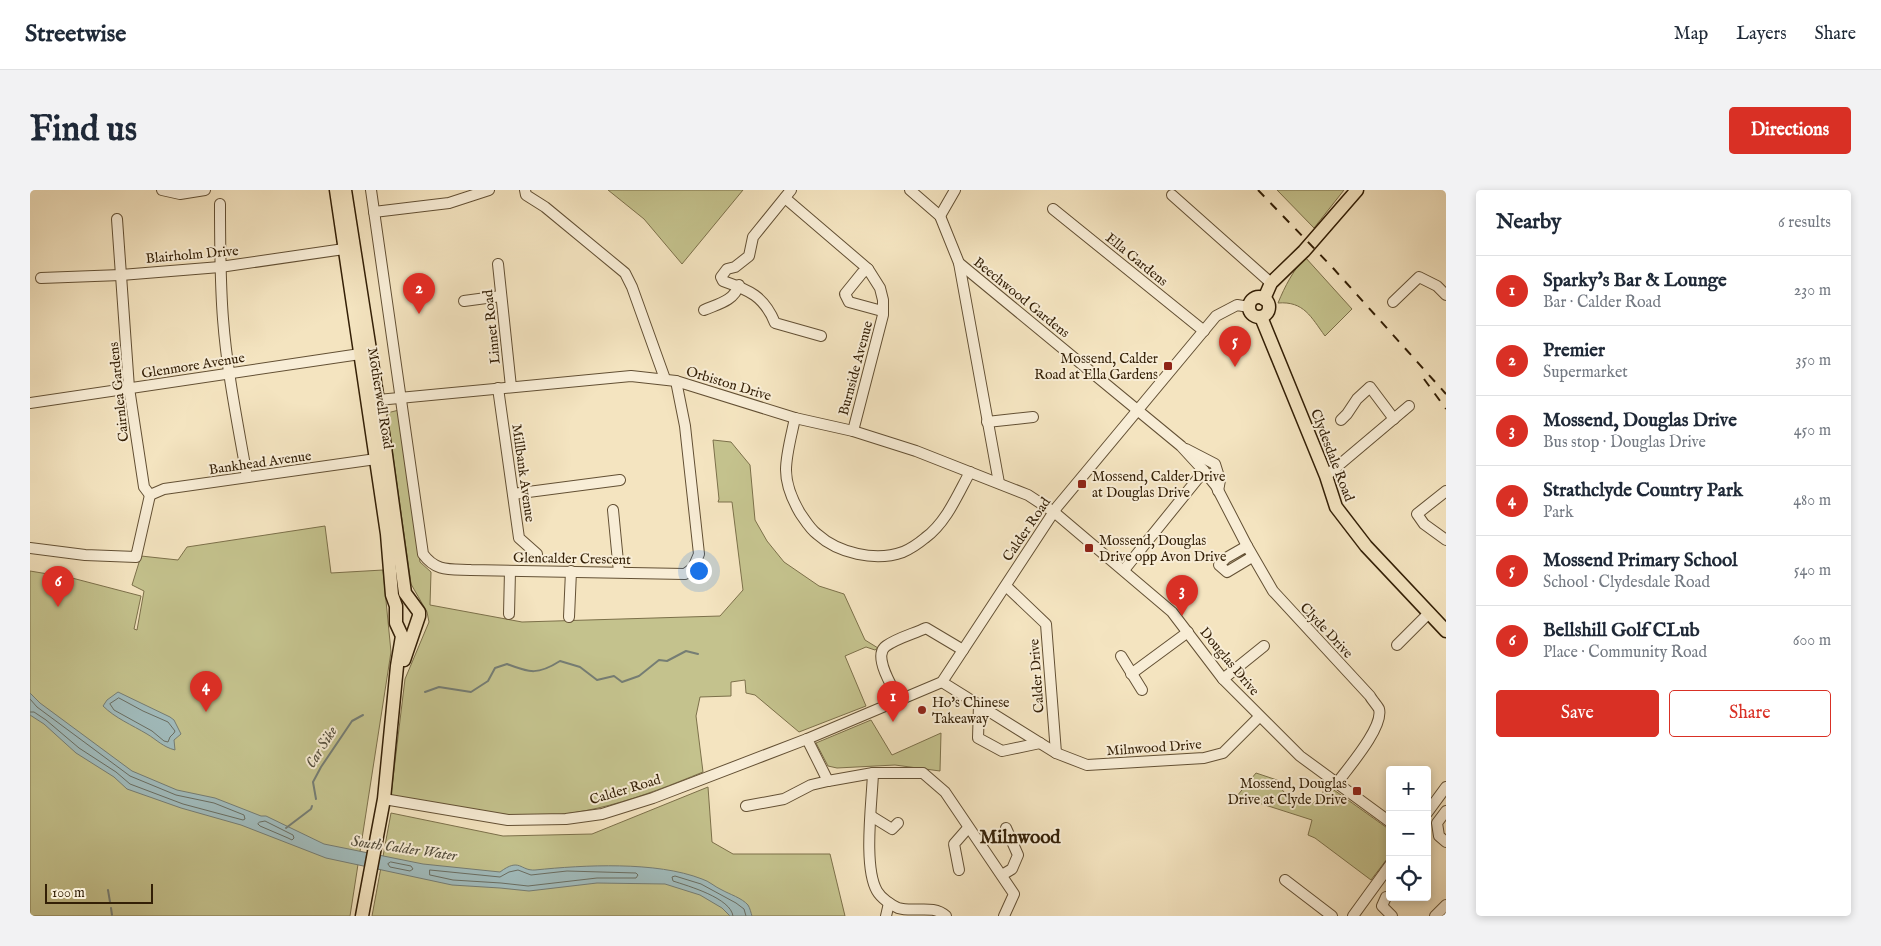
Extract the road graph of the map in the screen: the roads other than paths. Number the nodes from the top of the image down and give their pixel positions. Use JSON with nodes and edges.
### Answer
{"nodes":[{"id":1,"x":162,"y":190,"type":"edge"},
{"id":2,"x":205,"y":190,"type":"edge"},
{"id":3,"x":336,"y":190,"type":"edge"},
{"id":4,"x":345,"y":190,"type":"edge"},
{"id":5,"x":371,"y":190,"type":"edge"},
{"id":6,"x":489,"y":190,"type":"edge"},
{"id":7,"x":526,"y":190,"type":"edge"},
{"id":8,"x":910,"y":190,"type":"edge"},
{"id":9,"x":955,"y":190,"type":"edge"},
{"id":10,"x":1357,"y":190,"type":"edge"},
{"id":11,"x":1168,"y":192,"type":"edge"},
{"id":12,"x":788,"y":194,"type":"edge"},
{"id":13,"x":220,"y":204,"type":"dead end"},
{"id":14,"x":1053,"y":209,"type":"dead end"},
{"id":15,"x":374,"y":212,"type":"junction"},
{"id":16,"x":940,"y":216,"type":"junction"},
{"id":17,"x":117,"y":219,"type":"dead end"},
{"id":18,"x":344,"y":249,"type":"junction"},
{"id":19,"x":959,"y":263,"type":"junction"},
{"id":20,"x":498,"y":264,"type":"dead end"},
{"id":21,"x":220,"y":267,"type":"junction"},
{"id":22,"x":868,"y":269,"type":"junction"},
{"id":23,"x":121,"y":275,"type":"junction"},
{"id":24,"x":41,"y":278,"type":"dead end"},
{"id":25,"x":1270,"y":283,"type":"junction"},
{"id":26,"x":739,"y":285,"type":"junction"},
{"id":27,"x":1446,"y":295,"type":"edge"},
{"id":28,"x":501,"y":296,"type":"junction"},
{"id":29,"x":1264,"y":299,"type":"junction"},
{"id":30,"x":464,"y":301,"type":"dead end"},
{"id":31,"x":1393,"y":302,"type":"dead end"},
{"id":32,"x":1249,"y":307,"type":"junction"},
{"id":33,"x":704,"y":310,"type":"dead end"},
{"id":34,"x":882,"y":311,"type":"junction"},
{"id":35,"x":1261,"y":317,"type":"junction"},
{"id":36,"x":1204,"y":331,"type":"junction"},
{"id":37,"x":820,"y":336,"type":"dead end"},
{"id":38,"x":360,"y":354,"type":"junction"},
{"id":39,"x":229,"y":373,"type":"junction"},
{"id":40,"x":670,"y":380,"type":"junction"},
{"id":41,"x":511,"y":386,"type":"junction"},
{"id":42,"x":129,"y":388,"type":"junction"},
{"id":43,"x":498,"y":388,"type":"junction"},
{"id":44,"x":399,"y":397,"type":"junction"},
{"id":45,"x":378,"y":400,"type":"junction"},
{"id":46,"x":30,"y":403,"type":"edge"},
{"id":47,"x":1409,"y":406,"type":"dead end"},
{"id":48,"x":1137,"y":410,"type":"junction"},
{"id":49,"x":1033,"y":417,"type":"dead end"},
{"id":50,"x":796,"y":418,"type":"junction"},
{"id":51,"x":1394,"y":419,"type":"junction"},
{"id":52,"x":1341,"y":420,"type":"dead end"},
{"id":53,"x":987,"y":422,"type":"junction"},
{"id":54,"x":853,"y":431,"type":"junction"},
{"id":55,"x":1181,"y":446,"type":"junction"},
{"id":56,"x":376,"y":459,"type":"junction"},
{"id":57,"x":1204,"y":471,"type":"junction"},
{"id":58,"x":970,"y":472,"type":"junction"},
{"id":59,"x":1326,"y":476,"type":"junction"},
{"id":60,"x":247,"y":478,"type":"junction"},
{"id":61,"x":620,"y":480,"type":"dead end"},
{"id":62,"x":999,"y":483,"type":"junction"},
{"id":63,"x":1218,"y":491,"type":"junction"},
{"id":64,"x":1446,"y":491,"type":"edge"},
{"id":65,"x":513,"y":494,"type":"junction"},
{"id":66,"x":150,"y":495,"type":"junction"},
{"id":67,"x":614,"y":510,"type":"dead end"},
{"id":68,"x":1054,"y":512,"type":"junction"},
{"id":69,"x":1417,"y":514,"type":"junction"},
{"id":70,"x":1407,"y":520,"type":"dead end"},
{"id":71,"x":1446,"y":540,"type":"edge"},
{"id":72,"x":1246,"y":546,"type":"junction"},
{"id":73,"x":30,"y":548,"type":"edge"},
{"id":74,"x":537,"y":554,"type":"dead end"},
{"id":75,"x":1252,"y":557,"type":"junction"},
{"id":76,"x":510,"y":570,"type":"junction"},
{"id":77,"x":1124,"y":570,"type":"junction"},
{"id":78,"x":571,"y":571,"type":"junction"},
{"id":79,"x":618,"y":572,"type":"junction"},
{"id":80,"x":1006,"y":586,"type":"junction"},
{"id":81,"x":412,"y":606,"type":"junction"},
{"id":82,"x":396,"y":610,"type":"junction"},
{"id":83,"x":1429,"y":613,"type":"junction"},
{"id":84,"x":509,"y":614,"type":"dead end"},
{"id":85,"x":569,"y":616,"type":"dead end"},
{"id":86,"x":416,"y":625,"type":"junction"},
{"id":87,"x":399,"y":627,"type":"junction"},
{"id":88,"x":1446,"y":631,"type":"edge"},
{"id":89,"x":1188,"y":632,"type":"junction"},
{"id":90,"x":1397,"y":644,"type":"dead end"},
{"id":91,"x":1264,"y":646,"type":"dead end"},
{"id":92,"x":963,"y":650,"type":"junction"},
{"id":93,"x":1121,"y":656,"type":"dead end"},
{"id":94,"x":1131,"y":674,"type":"junction"},
{"id":95,"x":397,"y":676,"type":"junction"},
{"id":96,"x":1222,"y":679,"type":"junction"},
{"id":97,"x":942,"y":682,"type":"junction"},
{"id":98,"x":1142,"y":690,"type":"dead end"},
{"id":99,"x":899,"y":700,"type":"junction"},
{"id":100,"x":979,"y":705,"type":"junction"},
{"id":101,"x":1259,"y":717,"type":"junction"},
{"id":102,"x":807,"y":738,"type":"junction"},
{"id":103,"x":1040,"y":743,"type":"junction"},
{"id":104,"x":1056,"y":753,"type":"junction"},
{"id":105,"x":873,"y":773,"type":"junction"},
{"id":106,"x":828,"y":780,"type":"junction"},
{"id":107,"x":1337,"y":783,"type":"junction"},
{"id":108,"x":1446,"y":787,"type":"edge"},
{"id":109,"x":384,"y":799,"type":"junction"},
{"id":110,"x":746,"y":806,"type":"dead end"},
{"id":111,"x":1428,"y":811,"type":"edge"},
{"id":112,"x":1446,"y":811,"type":"edge"},
{"id":113,"x":871,"y":816,"type":"junction"},
{"id":114,"x":1386,"y":819,"type":"edge"},
{"id":115,"x":968,"y":828,"type":"junction"},
{"id":116,"x":1006,"y":828,"type":"dead end"},
{"id":117,"x":896,"y":829,"type":"dead end"},
{"id":118,"x":1446,"y":842,"type":"edge"},
{"id":119,"x":960,"y":870,"type":"dead end"},
{"id":120,"x":1386,"y":871,"type":"edge"},
{"id":121,"x":1002,"y":875,"type":"junction"},
{"id":122,"x":1285,"y":880,"type":"dead end"},
{"id":123,"x":889,"y":903,"type":"junction"},
{"id":124,"x":1380,"y":905,"type":"dead end"},
{"id":125,"x":1446,"y":905,"type":"edge"},
{"id":126,"x":362,"y":916,"type":"edge"},
{"id":127,"x":886,"y":916,"type":"edge"},
{"id":128,"x":946,"y":916,"type":"edge"},
{"id":129,"x":1004,"y":916,"type":"edge"},
{"id":130,"x":1332,"y":916,"type":"edge"},
{"id":131,"x":1353,"y":916,"type":"edge"},
{"id":132,"x":1392,"y":916,"type":"edge"},
{"id":133,"x":1435,"y":916,"type":"edge"}],
"edges":[{"from":1,"to":2,"type":"street"},
{"from":3,"to":18,"type":"main road","name":"Motherwell Road"},
{"from":4,"to":45,"type":"main road","name":"Motherwell Road"},
{"from":5,"to":15,"type":"street","name":"Motherwell Road"},
{"from":6,"to":15,"type":"street"},
{"from":7,"to":40,"type":"street","name":"Glencalder Crescent"},
{"from":8,"to":16,"type":"street"},
{"from":9,"to":16,"type":"street"},
{"from":10,"to":25,"type":"main road"},
{"from":11,"to":25,"type":"street"},
{"from":12,"to":22,"type":"street","name":"Burnside Avenue"},
{"from":12,"to":26,"type":"street"},
{"from":13,"to":21,"type":"street"},
{"from":14,"to":36,"type":"street","name":"Ella Gardens"},
{"from":15,"to":44,"type":"street","name":"Motherwell Road"},
{"from":16,"to":19,"type":"street","name":"Beechwood Gardens"},
{"from":17,"to":23,"type":"street","name":"Cairnlea Gardens"},
{"from":18,"to":21,"type":"street","name":"Blairholm Drive"},
{"from":18,"to":38,"type":"main road","name":"Motherwell Road"},
{"from":19,"to":48,"type":"street","name":"Beechwood Gardens"},
{"from":19,"to":53,"type":"street","name":"Beechwood Gardens"},
{"from":20,"to":28,"type":"street","name":"Linnet Road"},
{"from":21,"to":23,"type":"street","name":"Blairholm Drive"},
{"from":21,"to":39,"type":"street"},
{"from":22,"to":34,"type":"street","name":"Burnside Avenue"},
{"from":22,"to":34,"type":"street","name":"Burnside Avenue"},
{"from":23,"to":24,"type":"street","name":"Blairholm Drive"},
{"from":23,"to":42,"type":"street","name":"Cairnlea Gardens"},
{"from":25,"to":29,"type":"main road"},
{"from":26,"to":33,"type":"street"},
{"from":26,"to":37,"type":"street"},
{"from":27,"to":31,"type":"street"},
{"from":28,"to":30,"type":"street"},
{"from":28,"to":41,"type":"street","name":"Linnet Road"},
{"from":29,"to":32,"type":"main road"},
{"from":29,"to":35,"type":"main road"},
{"from":32,"to":35,"type":"main road","name":"Clydesdale Road"},
{"from":32,"to":36,"type":"street","name":"Calder Road"},
{"from":34,"to":54,"type":"street","name":"Burnside Avenue"},
{"from":35,"to":59,"type":"main road","name":"Clydesdale Road"},
{"from":36,"to":48,"type":"street","name":"Calder Road"},
{"from":38,"to":39,"type":"street","name":"Glenmore Avenue"},
{"from":38,"to":56,"type":"main road","name":"Motherwell Road"},
{"from":39,"to":42,"type":"street","name":"Glenmore Avenue"},
{"from":39,"to":60,"type":"street"},
{"from":40,"to":41,"type":"street","name":"Orbiston Drive"},
{"from":40,"to":50,"type":"street","name":"Orbiston Drive"},
{"from":40,"to":79,"type":"street","name":"Glencalder Crescent"},
{"from":41,"to":43,"type":"street","name":"Orbiston Drive"},
{"from":42,"to":46,"type":"street","name":"Glenmore Avenue"},
{"from":42,"to":66,"type":"street","name":"Cairnlea Gardens"},
{"from":43,"to":44,"type":"street","name":"Orbiston Drive"},
{"from":43,"to":65,"type":"street","name":"Millbank Avenue"},
{"from":44,"to":45,"type":"street","name":"Orbiston Drive"},
{"from":44,"to":76,"type":"street","name":"Glencalder Crescent"},
{"from":45,"to":81,"type":"main road","name":"Motherwell Road"},
{"from":47,"to":51,"type":"street"},
{"from":48,"to":55,"type":"street","name":"Clyde Drive"},
{"from":48,"to":68,"type":"street","name":"Calder Road"},
{"from":49,"to":53,"type":"street"},
{"from":50,"to":54,"type":"street","name":"Orbiston Drive"},
{"from":50,"to":58,"type":"street"},
{"from":51,"to":52,"type":"street"},
{"from":51,"to":59,"type":"street"},
{"from":53,"to":62,"type":"street","name":"Beechwood Gardens"},
{"from":54,"to":58,"type":"street","name":"Orbiston Drive"},
{"from":55,"to":57,"type":"street","name":"Clyde Drive"},
{"from":55,"to":63,"type":"street","name":"Clyde Drive"},
{"from":56,"to":60,"type":"street","name":"Bankhead Avenue"},
{"from":56,"to":82,"type":"main road","name":"Motherwell Road"},
{"from":57,"to":63,"type":"street","name":"Clyde Drive"},
{"from":57,"to":77,"type":"street"},
{"from":58,"to":62,"type":"street","name":"Orbiston Drive"},
{"from":59,"to":83,"type":"main road","name":"Clydesdale Road"},
{"from":60,"to":66,"type":"street","name":"Bankhead Avenue"},
{"from":61,"to":65,"type":"street"},
{"from":62,"to":68,"type":"street","name":"Orbiston Drive"},
{"from":63,"to":72,"type":"street","name":"Clyde Drive"},
{"from":64,"to":69,"type":"street"},
{"from":65,"to":74,"type":"street","name":"Millbank Avenue"},
{"from":66,"to":73,"type":"street"},
{"from":67,"to":79,"type":"street"},
{"from":68,"to":77,"type":"street","name":"Douglas Drive"},
{"from":68,"to":80,"type":"street","name":"Calder Road"},
{"from":69,"to":70,"type":"street"},
{"from":69,"to":71,"type":"street"},
{"from":72,"to":75,"type":"street","name":"Clyde Drive"},
{"from":72,"to":75,"type":"street"},
{"from":75,"to":107,"type":"street","name":"Clyde Drive"},
{"from":76,"to":78,"type":"street","name":"Glencalder Crescent"},
{"from":76,"to":84,"type":"street"},
{"from":77,"to":89,"type":"street","name":"Douglas Drive"},
{"from":78,"to":79,"type":"street","name":"Glencalder Crescent"},
{"from":78,"to":85,"type":"street"},
{"from":80,"to":92,"type":"street","name":"Calder Road"},
{"from":80,"to":104,"type":"street","name":"Calder Drive"},
{"from":81,"to":82,"type":"main road"},
{"from":81,"to":86,"type":"main road"},
{"from":82,"to":87,"type":"main road"},
{"from":83,"to":88,"type":"main road","name":"Clydesdale Road"},
{"from":83,"to":90,"type":"street"},
{"from":86,"to":87,"type":"main road"},
{"from":86,"to":95,"type":"main road"},
{"from":87,"to":95,"type":"main road"},
{"from":89,"to":94,"type":"street"},
{"from":89,"to":96,"type":"street","name":"Douglas Drive"},
{"from":91,"to":96,"type":"street"},
{"from":92,"to":97,"type":"street","name":"Calder Road"},
{"from":92,"to":99,"type":"street"},
{"from":93,"to":94,"type":"street"},
{"from":94,"to":98,"type":"street"},
{"from":95,"to":109,"type":"main road"},
{"from":96,"to":101,"type":"street","name":"Douglas Drive"},
{"from":97,"to":99,"type":"street","name":"Calder Road"},
{"from":97,"to":100,"type":"street","name":"Milnwood Drive"},
{"from":99,"to":102,"type":"street","name":"Calder Road"},
{"from":100,"to":103,"type":"street","name":"Milnwood Drive"},
{"from":100,"to":103,"type":"street"},
{"from":101,"to":104,"type":"street","name":"Milnwood Drive"},
{"from":101,"to":107,"type":"street","name":"Douglas Drive"},
{"from":102,"to":106,"type":"street"},
{"from":102,"to":109,"type":"street","name":"Calder Road"},
{"from":103,"to":104,"type":"street","name":"Milnwood Drive"},
{"from":105,"to":106,"type":"street"},
{"from":105,"to":113,"type":"street"},
{"from":105,"to":115,"type":"street"},
{"from":106,"to":110,"type":"street"},
{"from":107,"to":114,"type":"street","name":"Douglas Drive"},
{"from":108,"to":111,"type":"street"},
{"from":109,"to":126,"type":"main road"},
{"from":112,"to":118,"type":"street"},
{"from":113,"to":117,"type":"street"},
{"from":113,"to":123,"type":"street"},
{"from":115,"to":119,"type":"street"},
{"from":115,"to":121,"type":"street"},
{"from":116,"to":121,"type":"street"},
{"from":120,"to":131,"type":"street"},
{"from":121,"to":129,"type":"street"},
{"from":122,"to":130,"type":"street"},
{"from":123,"to":127,"type":"street"},
{"from":123,"to":128,"type":"street"},
{"from":124,"to":132,"type":"street"},
{"from":125,"to":133,"type":"street"}]}
